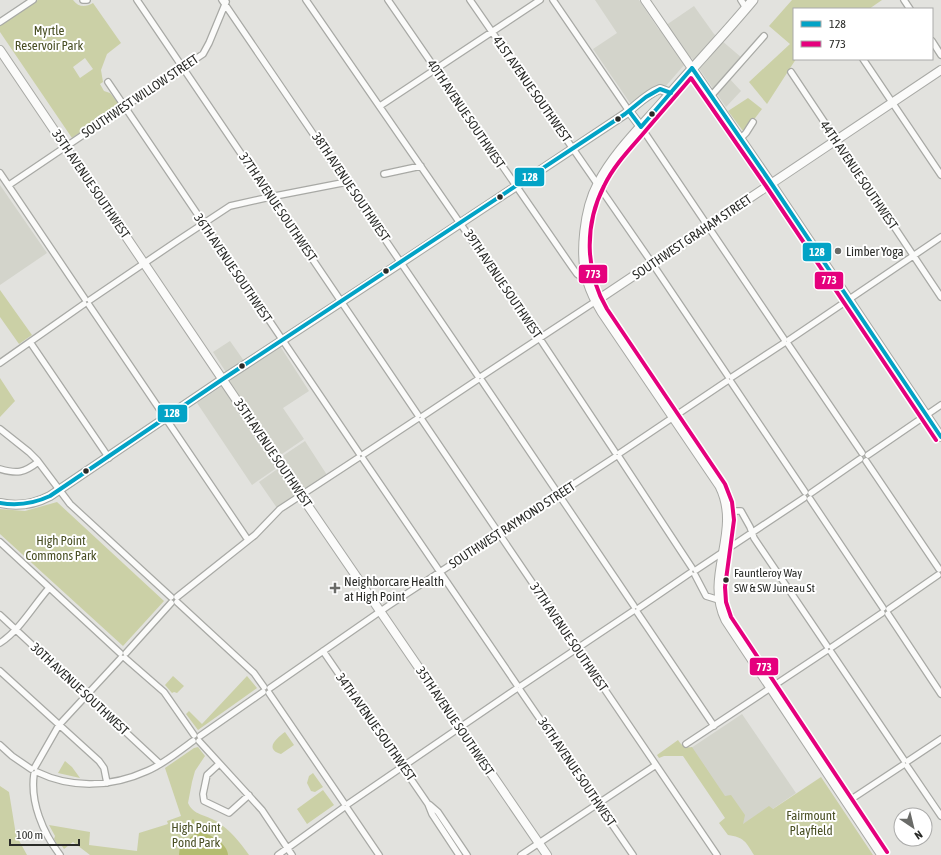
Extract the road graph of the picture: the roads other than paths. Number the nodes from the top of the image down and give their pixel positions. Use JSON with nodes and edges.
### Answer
{"nodes":[{"id":1,"x":33,"y":0,"type":"edge"},
{"id":2,"x":83,"y":0,"type":"edge"},
{"id":3,"x":87,"y":0,"type":"edge"},
{"id":4,"x":137,"y":0,"type":"edge"},
{"id":5,"x":306,"y":0,"type":"edge"},
{"id":6,"x":388,"y":0,"type":"edge"},
{"id":7,"x":470,"y":0,"type":"edge"},
{"id":8,"x":540,"y":0,"type":"edge"},
{"id":9,"x":553,"y":0,"type":"edge"},
{"id":10,"x":645,"y":0,"type":"edge"},
{"id":11,"x":740,"y":0,"type":"edge"},
{"id":12,"x":753,"y":0,"type":"edge"},
{"id":13,"x":225,"y":1,"type":"edge"},
{"id":14,"x":746,"y":8,"type":"junction"},
{"id":15,"x":0,"y":22,"type":"edge"},
{"id":16,"x":492,"y":32,"type":"junction"},
{"id":17,"x":764,"y":36,"type":"dead end"},
{"id":18,"x":933,"y":43,"type":"edge"},
{"id":19,"x":0,"y":50,"type":"edge"},
{"id":20,"x":941,"y":55,"type":"edge"},
{"id":21,"x":864,"y":60,"type":"edge"},
{"id":22,"x":183,"y":67,"type":"junction"},
{"id":23,"x":692,"y":68,"type":"junction"},
{"id":24,"x":436,"y":69,"type":"junction"},
{"id":25,"x":941,"y":70,"type":"edge"},
{"id":26,"x":791,"y":72,"type":"dead end"},
{"id":27,"x":108,"y":82,"type":"dead end"},
{"id":28,"x":671,"y":93,"type":"junction"},
{"id":29,"x":711,"y":96,"type":"junction"},
{"id":30,"x":892,"y":102,"type":"junction"},
{"id":31,"x":124,"y":106,"type":"junction"},
{"id":32,"x":380,"y":106,"type":"junction"},
{"id":33,"x":629,"y":111,"type":"junction"},
{"id":34,"x":753,"y":122,"type":"dead end"},
{"id":35,"x":641,"y":127,"type":"junction"},
{"id":36,"x":740,"y":139,"type":"junction"},
{"id":37,"x":836,"y":140,"type":"junction"},
{"id":38,"x":66,"y":146,"type":"junction"},
{"id":39,"x":573,"y":148,"type":"junction"},
{"id":40,"x":421,"y":166,"type":"junction"},
{"id":41,"x":0,"y":173,"type":"edge"},
{"id":42,"x":384,"y":174,"type":"dead end"},
{"id":43,"x":941,"y":175,"type":"edge"},
{"id":44,"x":347,"y":182,"type":"junction"},
{"id":45,"x":771,"y":183,"type":"junction"},
{"id":46,"x":598,"y":184,"type":"junction"},
{"id":47,"x":9,"y":186,"type":"junction"},
{"id":48,"x":516,"y":187,"type":"junction"},
{"id":49,"x":270,"y":197,"type":"junction"},
{"id":50,"x":203,"y":223,"type":"junction"},
{"id":51,"x":461,"y":223,"type":"junction"},
{"id":52,"x":709,"y":226,"type":"junction"},
{"id":53,"x":941,"y":237,"type":"edge"},
{"id":54,"x":913,"y":256,"type":"junction"},
{"id":55,"x":144,"y":263,"type":"junction"},
{"id":56,"x":402,"y":263,"type":"junction"},
{"id":57,"x":585,"y":264,"type":"junction"},
{"id":58,"x":652,"y":264,"type":"junction"},
{"id":59,"x":572,"y":266,"type":"junction"},
{"id":60,"x":587,"y":281,"type":"junction"},
{"id":61,"x":941,"y":297,"type":"edge"},
{"id":62,"x":848,"y":299,"type":"junction"},
{"id":63,"x":342,"y":301,"type":"junction"},
{"id":64,"x":596,"y":301,"type":"junction"},
{"id":65,"x":87,"y":302,"type":"junction"},
{"id":66,"x":540,"y":339,"type":"junction"},
{"id":67,"x":282,"y":340,"type":"junction"},
{"id":68,"x":786,"y":341,"type":"junction"},
{"id":69,"x":30,"y":342,"type":"junction"},
{"id":70,"x":0,"y":363,"type":"edge"},
{"id":71,"x":480,"y":378,"type":"junction"},
{"id":72,"x":223,"y":379,"type":"junction"},
{"id":73,"x":730,"y":379,"type":"junction"},
{"id":74,"x":941,"y":406,"type":"edge"},
{"id":75,"x":926,"y":415,"type":"junction"},
{"id":76,"x":420,"y":417,"type":"junction"},
{"id":77,"x":673,"y":417,"type":"junction"},
{"id":78,"x":166,"y":419,"type":"junction"},
{"id":79,"x":0,"y":429,"type":"edge"},
{"id":80,"x":941,"y":437,"type":"edge"},
{"id":81,"x":617,"y":455,"type":"junction"},
{"id":82,"x":361,"y":456,"type":"junction"},
{"id":83,"x":864,"y":457,"type":"junction"},
{"id":84,"x":109,"y":458,"type":"junction"},
{"id":85,"x":38,"y":462,"type":"junction"},
{"id":86,"x":0,"y":469,"type":"edge"},
{"id":87,"x":59,"y":491,"type":"junction"},
{"id":88,"x":558,"y":494,"type":"junction"},
{"id":89,"x":301,"y":495,"type":"junction"},
{"id":90,"x":807,"y":495,"type":"junction"},
{"id":91,"x":0,"y":499,"type":"edge"},
{"id":92,"x":0,"y":503,"type":"edge"},
{"id":93,"x":728,"y":513,"type":"junction"},
{"id":94,"x":752,"y":532,"type":"junction"},
{"id":95,"x":498,"y":533,"type":"junction"},
{"id":96,"x":248,"y":540,"type":"junction"},
{"id":97,"x":0,"y":542,"type":"edge"},
{"id":98,"x":724,"y":551,"type":"junction"},
{"id":99,"x":440,"y":572,"type":"junction"},
{"id":100,"x":693,"y":572,"type":"junction"},
{"id":101,"x":940,"y":572,"type":"edge"},
{"id":102,"x":49,"y":588,"type":"junction"},
{"id":103,"x":174,"y":600,"type":"junction"},
{"id":104,"x":719,"y":600,"type":"junction"},
{"id":105,"x":635,"y":609,"type":"junction"},
{"id":106,"x":381,"y":611,"type":"junction"},
{"id":107,"x":885,"y":611,"type":"junction"},
{"id":108,"x":0,"y":615,"type":"edge"},
{"id":109,"x":15,"y":630,"type":"junction"},
{"id":110,"x":0,"y":643,"type":"edge"},
{"id":111,"x":577,"y":649,"type":"junction"},
{"id":112,"x":829,"y":649,"type":"junction"},
{"id":113,"x":323,"y":651,"type":"junction"},
{"id":114,"x":123,"y":655,"type":"junction"},
{"id":115,"x":0,"y":671,"type":"edge"},
{"id":116,"x":519,"y":687,"type":"junction"},
{"id":117,"x":770,"y":688,"type":"junction"},
{"id":118,"x":267,"y":690,"type":"junction"},
{"id":119,"x":941,"y":694,"type":"edge"},
{"id":120,"x":86,"y":695,"type":"junction"},
{"id":121,"x":59,"y":725,"type":"junction"},
{"id":122,"x":714,"y":726,"type":"junction"},
{"id":123,"x":459,"y":727,"type":"junction"},
{"id":124,"x":196,"y":738,"type":"junction"},
{"id":125,"x":941,"y":739,"type":"edge"},
{"id":126,"x":686,"y":744,"type":"dead end"},
{"id":127,"x":0,"y":745,"type":"edge"},
{"id":128,"x":906,"y":763,"type":"junction"},
{"id":129,"x":160,"y":764,"type":"junction"},
{"id":130,"x":219,"y":764,"type":"junction"},
{"id":131,"x":656,"y":764,"type":"junction"},
{"id":132,"x":403,"y":767,"type":"junction"},
{"id":133,"x":34,"y":771,"type":"junction"},
{"id":134,"x":107,"y":783,"type":"junction"},
{"id":135,"x":249,"y":795,"type":"junction"},
{"id":136,"x":847,"y":802,"type":"junction"},
{"id":137,"x":428,"y":804,"type":"junction"},
{"id":138,"x":598,"y":804,"type":"junction"},
{"id":139,"x":345,"y":806,"type":"junction"},
{"id":140,"x":941,"y":816,"type":"edge"},
{"id":141,"x":538,"y":843,"type":"junction"},
{"id":142,"x":288,"y":848,"type":"junction"},
{"id":143,"x":60,"y":855,"type":"edge"},
{"id":144,"x":278,"y":855,"type":"edge"},
{"id":145,"x":292,"y":855,"type":"edge"},
{"id":146,"x":379,"y":855,"type":"edge"},
{"id":147,"x":459,"y":855,"type":"edge"},
{"id":148,"x":467,"y":855,"type":"edge"},
{"id":149,"x":521,"y":855,"type":"edge"},
{"id":150,"x":547,"y":855,"type":"edge"},
{"id":151,"x":633,"y":855,"type":"edge"},
{"id":152,"x":717,"y":855,"type":"edge"},
{"id":153,"x":882,"y":855,"type":"edge"}],
"edges":[{"from":1,"to":15,"type":"street"},
{"from":2,"to":3,"type":"street"},
{"from":4,"to":22,"type":"street","name":"37TH AVENUE SOUTHWEST"},
{"from":5,"to":32,"type":"street","name":"39TH AVENUE SOUTHWEST"},
{"from":6,"to":24,"type":"street","name":"40TH AVENUE SOUTHWEST"},
{"from":7,"to":16,"type":"street","name":"41ST AVENUE SOUTHWEST"},
{"from":8,"to":16,"type":"street"},
{"from":9,"to":33,"type":"street"},
{"from":10,"to":23,"type":"main road"},
{"from":11,"to":14,"type":"street"},
{"from":12,"to":14,"type":"main road"},
{"from":13,"to":22,"type":"street","name":"SOUTHWEST WILLOW STREET"},
{"from":13,"to":44,"type":"street","name":"38TH AVENUE SOUTHWEST"},
{"from":14,"to":23,"type":"main road"},
{"from":16,"to":24,"type":"street"},
{"from":16,"to":39,"type":"street","name":"41ST AVENUE SOUTHWEST"},
{"from":17,"to":29,"type":"street"},
{"from":18,"to":20,"type":"street"},
{"from":19,"to":38,"type":"main road","name":"35TH AVENUE SOUTHWEST"},
{"from":21,"to":30,"type":"street"},
{"from":22,"to":31,"type":"street","name":"SOUTHWEST WILLOW STREET"},
{"from":22,"to":49,"type":"street","name":"37TH AVENUE SOUTHWEST"},
{"from":23,"to":28,"type":"main road"},
{"from":23,"to":29,"type":"main road"},
{"from":24,"to":32,"type":"street"},
{"from":24,"to":48,"type":"street","name":"40TH AVENUE SOUTHWEST"},
{"from":25,"to":30,"type":"main road","name":"SOUTHWEST GRAHAM STREET"},
{"from":26,"to":37,"type":"street","name":"44TH AVENUE SOUTHWEST"},
{"from":27,"to":31,"type":"street","name":"36TH AVENUE SOUTHWEST"},
{"from":28,"to":33,"type":"main road"},
{"from":28,"to":35,"type":"main road"},
{"from":29,"to":36,"type":"main road"},
{"from":30,"to":37,"type":"main road","name":"SOUTHWEST GRAHAM STREET"},
{"from":30,"to":43,"type":"street"},
{"from":31,"to":38,"type":"street","name":"SOUTHWEST WILLOW STREET"},
{"from":31,"to":50,"type":"street","name":"36TH AVENUE SOUTHWEST"},
{"from":32,"to":40,"type":"street","name":"39TH AVENUE SOUTHWEST"},
{"from":33,"to":35,"type":"main road"},
{"from":33,"to":39,"type":"main road"},
{"from":34,"to":36,"type":"street"},
{"from":35,"to":46,"type":"main road"},
{"from":35,"to":52,"type":"street"},
{"from":36,"to":45,"type":"main road"},
{"from":37,"to":45,"type":"main road","name":"SOUTHWEST GRAHAM STREET"},
{"from":37,"to":54,"type":"street","name":"44TH AVENUE SOUTHWEST"},
{"from":38,"to":47,"type":"street","name":"SOUTHWEST WILLOW STREET"},
{"from":38,"to":55,"type":"main road","name":"35TH AVENUE SOUTHWEST"},
{"from":39,"to":46,"type":"street","name":"41ST AVENUE SOUTHWEST"},
{"from":39,"to":48,"type":"main road"},
{"from":40,"to":42,"type":"street"},
{"from":40,"to":51,"type":"street","name":"39TH AVENUE SOUTHWEST"},
{"from":41,"to":47,"type":"street"},
{"from":44,"to":49,"type":"street"},
{"from":44,"to":56,"type":"street","name":"38TH AVENUE SOUTHWEST"},
{"from":45,"to":52,"type":"main road","name":"SOUTHWEST GRAHAM STREET"},
{"from":45,"to":62,"type":"main road"},
{"from":46,"to":57,"type":"main road"},
{"from":46,"to":58,"type":"street","name":"41ST AVENUE SOUTHWEST"},
{"from":47,"to":65,"type":"street"},
{"from":48,"to":51,"type":"main road"},
{"from":48,"to":59,"type":"street","name":"40TH AVENUE SOUTHWEST"},
{"from":49,"to":50,"type":"street"},
{"from":49,"to":63,"type":"street","name":"37TH AVENUE SOUTHWEST"},
{"from":50,"to":55,"type":"street"},
{"from":50,"to":67,"type":"street","name":"36TH AVENUE SOUTHWEST"},
{"from":51,"to":56,"type":"main road"},
{"from":51,"to":66,"type":"street","name":"39TH AVENUE SOUTHWEST"},
{"from":52,"to":58,"type":"main road","name":"SOUTHWEST GRAHAM STREET"},
{"from":52,"to":68,"type":"street"},
{"from":53,"to":54,"type":"street","name":"SOUTHWEST RAYMOND STREET"},
{"from":54,"to":61,"type":"street","name":"44TH AVENUE SOUTHWEST"},
{"from":54,"to":62,"type":"street","name":"SOUTHWEST RAYMOND STREET"},
{"from":55,"to":65,"type":"street"},
{"from":55,"to":72,"type":"main road","name":"35TH AVENUE SOUTHWEST"},
{"from":56,"to":63,"type":"main road"},
{"from":56,"to":71,"type":"street","name":"38TH AVENUE SOUTHWEST"},
{"from":57,"to":59,"type":"street"},
{"from":57,"to":60,"type":"main road"},
{"from":58,"to":64,"type":"main road","name":"SOUTHWEST GRAHAM STREET"},
{"from":58,"to":73,"type":"street","name":"41ST AVENUE SOUTHWEST"},
{"from":59,"to":60,"type":"street","name":"40TH AVENUE SOUTHWEST"},
{"from":60,"to":64,"type":"main road"},
{"from":62,"to":68,"type":"street","name":"SOUTHWEST RAYMOND STREET"},
{"from":62,"to":75,"type":"main road"},
{"from":63,"to":67,"type":"main road"},
{"from":63,"to":76,"type":"street","name":"37TH AVENUE SOUTHWEST"},
{"from":64,"to":66,"type":"street","name":"SOUTHWEST GRAHAM STREET"},
{"from":64,"to":77,"type":"main road"},
{"from":65,"to":69,"type":"street"},
{"from":65,"to":78,"type":"street"},
{"from":66,"to":71,"type":"street","name":"SOUTHWEST GRAHAM STREET"},
{"from":66,"to":81,"type":"street","name":"39TH AVENUE SOUTHWEST"},
{"from":67,"to":72,"type":"main road"},
{"from":67,"to":82,"type":"street","name":"36TH AVENUE SOUTHWEST"},
{"from":68,"to":73,"type":"street","name":"SOUTHWEST RAYMOND STREET"},
{"from":68,"to":83,"type":"street"},
{"from":69,"to":70,"type":"street"},
{"from":69,"to":84,"type":"street"},
{"from":71,"to":76,"type":"street","name":"SOUTHWEST GRAHAM STREET"},
{"from":71,"to":88,"type":"street","name":"38TH AVENUE SOUTHWEST"},
{"from":72,"to":78,"type":"main road"},
{"from":72,"to":89,"type":"main road","name":"35TH AVENUE SOUTHWEST"},
{"from":73,"to":77,"type":"street","name":"SOUTHWEST RAYMOND STREET"},
{"from":73,"to":90,"type":"street","name":"41ST AVENUE SOUTHWEST"},
{"from":74,"to":75,"type":"street"},
{"from":75,"to":80,"type":"main road"},
{"from":75,"to":83,"type":"street"},
{"from":76,"to":82,"type":"street","name":"SOUTHWEST GRAHAM STREET"},
{"from":76,"to":95,"type":"street","name":"37TH AVENUE SOUTHWEST"},
{"from":77,"to":81,"type":"street","name":"SOUTHWEST RAYMOND STREET"},
{"from":77,"to":93,"type":"main road"},
{"from":78,"to":84,"type":"main road"},
{"from":78,"to":96,"type":"street"},
{"from":79,"to":85,"type":"street"},
{"from":81,"to":88,"type":"street","name":"SOUTHWEST RAYMOND STREET"},
{"from":81,"to":100,"type":"street","name":"39TH AVENUE SOUTHWEST"},
{"from":82,"to":89,"type":"street","name":"SOUTHWEST GRAHAM STREET"},
{"from":82,"to":99,"type":"street","name":"36TH AVENUE SOUTHWEST"},
{"from":83,"to":90,"type":"street"},
{"from":83,"to":101,"type":"street"},
{"from":84,"to":87,"type":"main road"},
{"from":85,"to":86,"type":"street"},
{"from":85,"to":87,"type":"street"},
{"from":87,"to":91,"type":"main road"},
{"from":87,"to":92,"type":"main road"},
{"from":87,"to":103,"type":"street"},
{"from":88,"to":95,"type":"street","name":"SOUTHWEST RAYMOND STREET"},
{"from":88,"to":105,"type":"street","name":"38TH AVENUE SOUTHWEST"},
{"from":89,"to":96,"type":"street","name":"SOUTHWEST GRAHAM STREET"},
{"from":89,"to":106,"type":"main road","name":"35TH AVENUE SOUTHWEST"},
{"from":90,"to":94,"type":"street"},
{"from":90,"to":107,"type":"street","name":"41ST AVENUE SOUTHWEST"},
{"from":93,"to":94,"type":"street"},
{"from":93,"to":98,"type":"main road"},
{"from":94,"to":98,"type":"street"},
{"from":94,"to":112,"type":"street"},
{"from":95,"to":99,"type":"street","name":"SOUTHWEST RAYMOND STREET"},
{"from":95,"to":111,"type":"street","name":"37TH AVENUE SOUTHWEST"},
{"from":96,"to":103,"type":"street","name":"SOUTHWEST GRAHAM STREET"},
{"from":97,"to":102,"type":"street"},
{"from":98,"to":100,"type":"street"},
{"from":98,"to":104,"type":"main road"},
{"from":99,"to":106,"type":"street","name":"SOUTHWEST RAYMOND STREET"},
{"from":99,"to":116,"type":"street","name":"36TH AVENUE SOUTHWEST"},
{"from":100,"to":104,"type":"street","name":"39TH AVENUE SOUTHWEST"},
{"from":100,"to":105,"type":"street"},
{"from":101,"to":107,"type":"street"},
{"from":102,"to":109,"type":"street"},
{"from":102,"to":114,"type":"street"},
{"from":103,"to":114,"type":"street","name":"SOUTHWEST GRAHAM STREET"},
{"from":103,"to":118,"type":"street"},
{"from":104,"to":117,"type":"main road"},
{"from":105,"to":111,"type":"street"},
{"from":105,"to":122,"type":"street","name":"38TH AVENUE SOUTHWEST"},
{"from":106,"to":113,"type":"street","name":"SOUTHWEST RAYMOND STREET"},
{"from":106,"to":123,"type":"main road","name":"35TH AVENUE SOUTHWEST"},
{"from":107,"to":112,"type":"street"},
{"from":107,"to":119,"type":"street","name":"41ST AVENUE SOUTHWEST"},
{"from":108,"to":109,"type":"street","name":"30TH AVENUE SOUTHWEST"},
{"from":109,"to":110,"type":"street"},
{"from":109,"to":120,"type":"street","name":"30TH AVENUE SOUTHWEST"},
{"from":111,"to":116,"type":"street"},
{"from":111,"to":131,"type":"street","name":"37TH AVENUE SOUTHWEST"},
{"from":112,"to":117,"type":"street"},
{"from":112,"to":128,"type":"street"},
{"from":113,"to":118,"type":"street","name":"SOUTHWEST RAYMOND STREET"},
{"from":113,"to":132,"type":"street","name":"34TH AVENUE SOUTHWEST"},
{"from":114,"to":120,"type":"street","name":"SOUTHWEST GRAHAM STREET"},
{"from":114,"to":124,"type":"street"},
{"from":115,"to":121,"type":"street"},
{"from":116,"to":123,"type":"street"},
{"from":116,"to":138,"type":"street","name":"36TH AVENUE SOUTHWEST"},
{"from":117,"to":122,"type":"street"},
{"from":117,"to":136,"type":"main road"},
{"from":118,"to":124,"type":"street","name":"SOUTHWEST RAYMOND STREET"},
{"from":118,"to":139,"type":"street"},
{"from":120,"to":121,"type":"street","name":"SOUTHWEST GRAHAM STREET"},
{"from":120,"to":129,"type":"street","name":"30TH AVENUE SOUTHWEST"},
{"from":121,"to":133,"type":"street","name":"SOUTHWEST GRAHAM STREET"},
{"from":121,"to":134,"type":"street"},
{"from":122,"to":126,"type":"street"},
{"from":123,"to":132,"type":"street"},
{"from":123,"to":141,"type":"main road","name":"35TH AVENUE SOUTHWEST"},
{"from":124,"to":129,"type":"street","name":"SOUTHWEST RAYMOND STREET"},
{"from":124,"to":130,"type":"street"},
{"from":125,"to":128,"type":"street"},
{"from":127,"to":133,"type":"street","name":"SOUTHWEST RAYMOND STREET"},
{"from":128,"to":136,"type":"street"},
{"from":128,"to":140,"type":"street"},
{"from":129,"to":134,"type":"street","name":"SOUTHWEST RAYMOND STREET"},
{"from":130,"to":135,"type":"street"},
{"from":130,"to":135,"type":"street"},
{"from":131,"to":138,"type":"street"},
{"from":131,"to":152,"type":"street","name":"37TH AVENUE SOUTHWEST"},
{"from":132,"to":137,"type":"street","name":"34TH AVENUE SOUTHWEST"},
{"from":132,"to":139,"type":"street"},
{"from":133,"to":134,"type":"street","name":"SOUTHWEST RAYMOND STREET"},
{"from":133,"to":143,"type":"street"},
{"from":135,"to":142,"type":"street"},
{"from":136,"to":153,"type":"main road"},
{"from":137,"to":147,"type":"street","name":"34TH AVENUE SOUTHWEST"},
{"from":137,"to":148,"type":"street","name":"34TH AVENUE SOUTHWEST"},
{"from":138,"to":141,"type":"street"},
{"from":138,"to":151,"type":"street","name":"36TH AVENUE SOUTHWEST"},
{"from":139,"to":142,"type":"street"},
{"from":139,"to":146,"type":"street"},
{"from":141,"to":149,"type":"street"},
{"from":141,"to":150,"type":"main road","name":"35TH AVENUE SOUTHWEST"},
{"from":142,"to":144,"type":"street"},
{"from":142,"to":145,"type":"street"}]}
